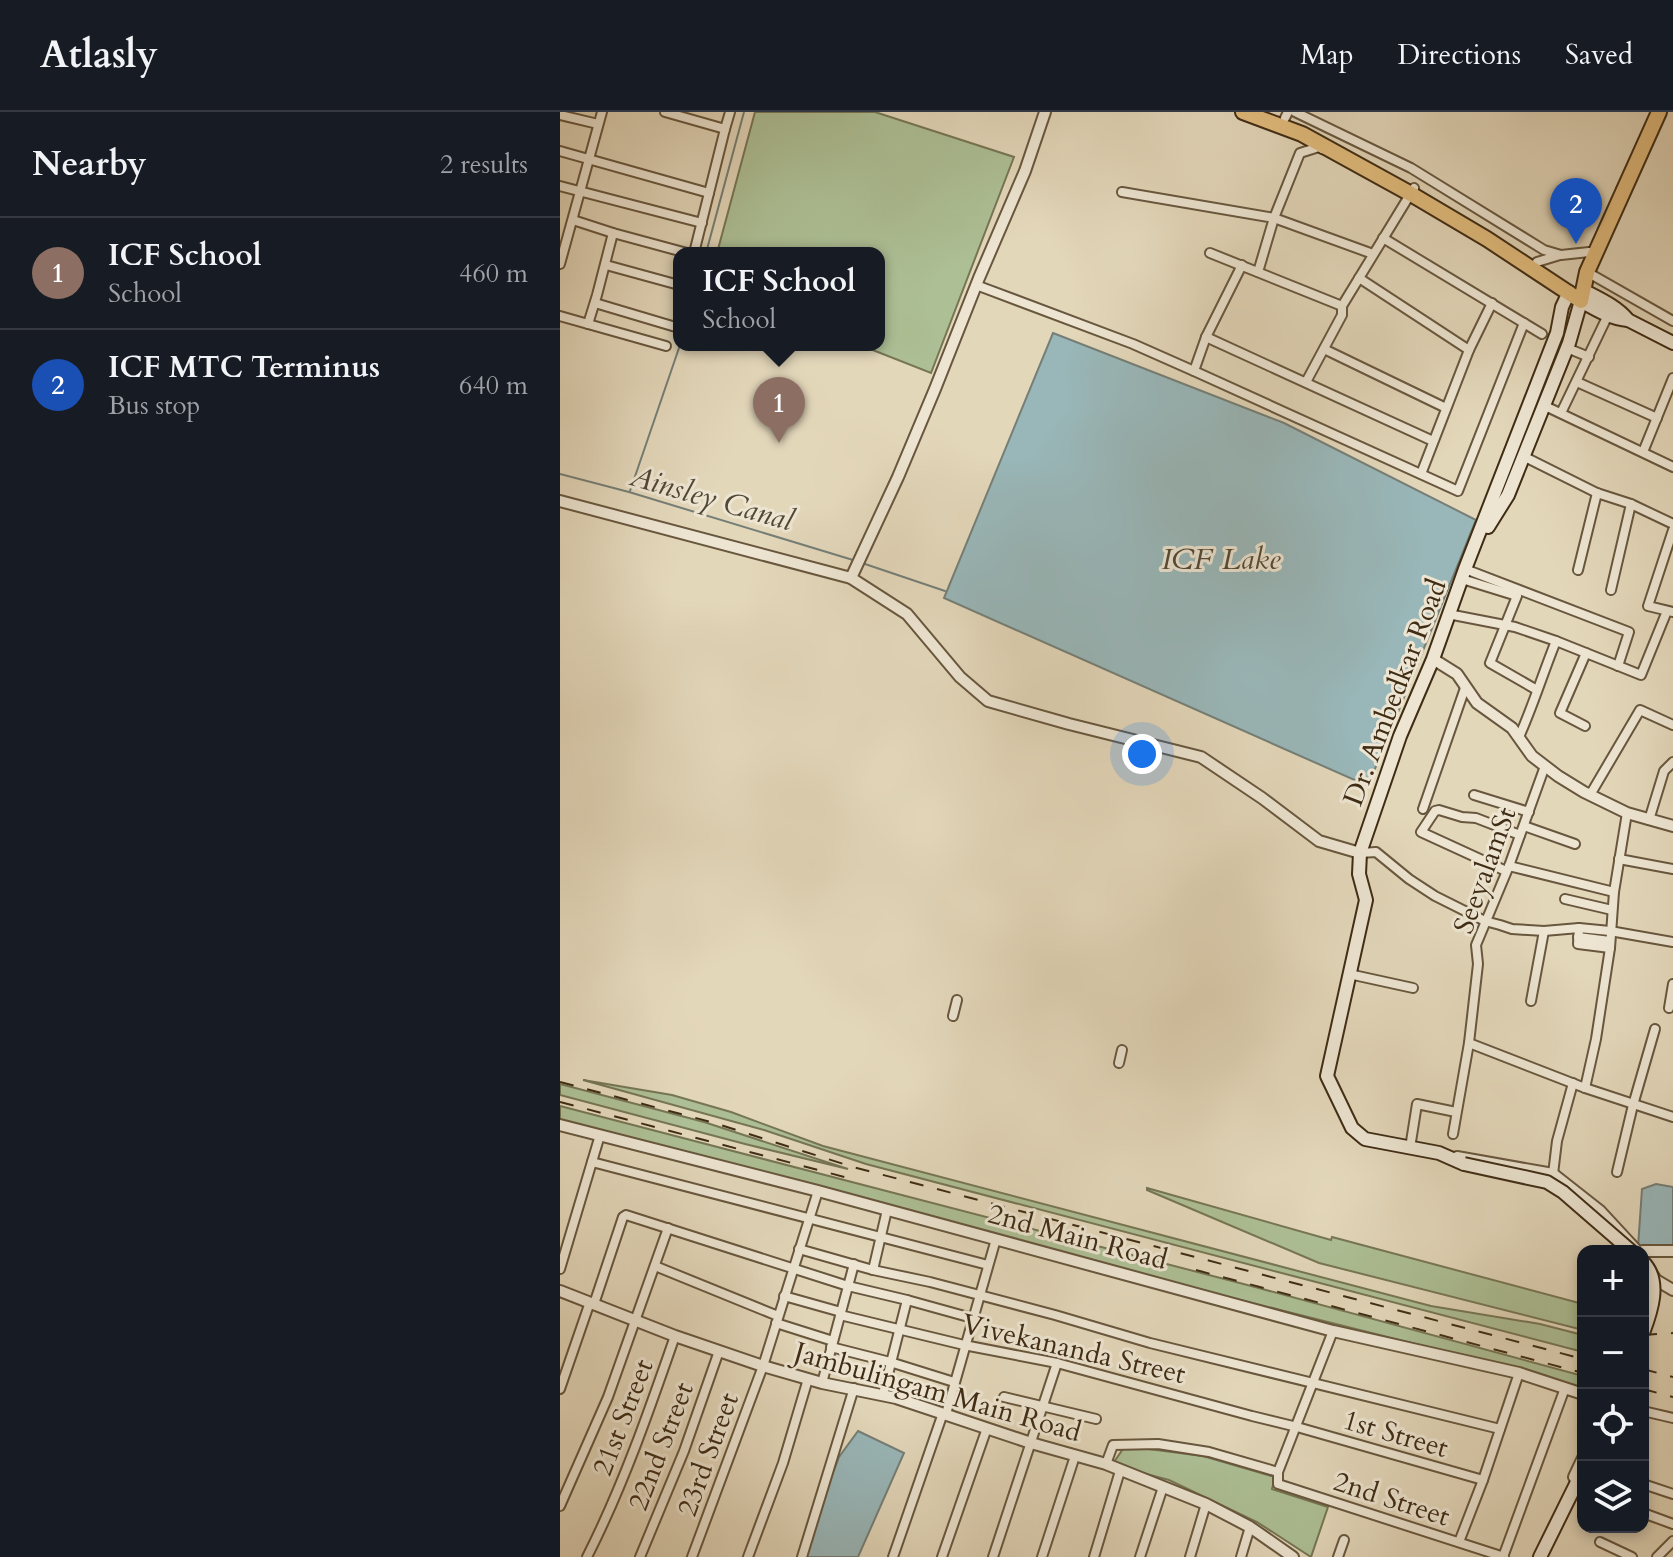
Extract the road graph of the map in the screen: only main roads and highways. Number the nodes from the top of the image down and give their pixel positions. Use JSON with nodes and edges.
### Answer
{"nodes":[{"id":1,"x":1243,"y":112,"type":"edge"},
{"id":2,"x":1265,"y":112,"type":"edge"},
{"id":3,"x":1650,"y":112,"type":"edge"},
{"id":4,"x":1659,"y":112,"type":"edge"},
{"id":5,"x":1289,"y":114,"type":"edge"},
{"id":6,"x":1411,"y":193,"type":"junction"},
{"id":7,"x":1573,"y":291,"type":"junction"},
{"id":8,"x":1628,"y":320,"type":"junction"},
{"id":9,"x":1673,"y":343,"type":"edge"},
{"id":10,"x":1473,"y":549,"type":"junction"},
{"id":11,"x":1621,"y":1245,"type":"edge"},
{"id":12,"x":1649,"y":1272,"type":"edge"},
{"id":13,"x":1649,"y":1317,"type":"edge"},
{"id":14,"x":1577,"y":1482,"type":"edge"},
{"id":15,"x":1539,"y":1557,"type":"edge"}],
"edges":[{"from":1,"to":6,"type":"main road"},
{"from":2,"to":5,"type":"main road"},
{"from":3,"to":7,"type":"main road"},
{"from":4,"to":7,"type":"main road"},
{"from":5,"to":6,"type":"main road"},
{"from":6,"to":7,"type":"main road"},
{"from":6,"to":7,"type":"main road"},
{"from":7,"to":8,"type":"main road"},
{"from":7,"to":8,"type":"main road"},
{"from":7,"to":10,"type":"main road","name":"Dr. Ambedkar Road"},
{"from":7,"to":10,"type":"main road","name":"Dr. Ambedkar Road"},
{"from":8,"to":9,"type":"main road"},
{"from":10,"to":11,"type":"main road","name":"Dr. Ambedkar Road","bridge":true},
{"from":12,"to":13,"type":"main road","bridge":true},
{"from":14,"to":15,"type":"main road"}]}
